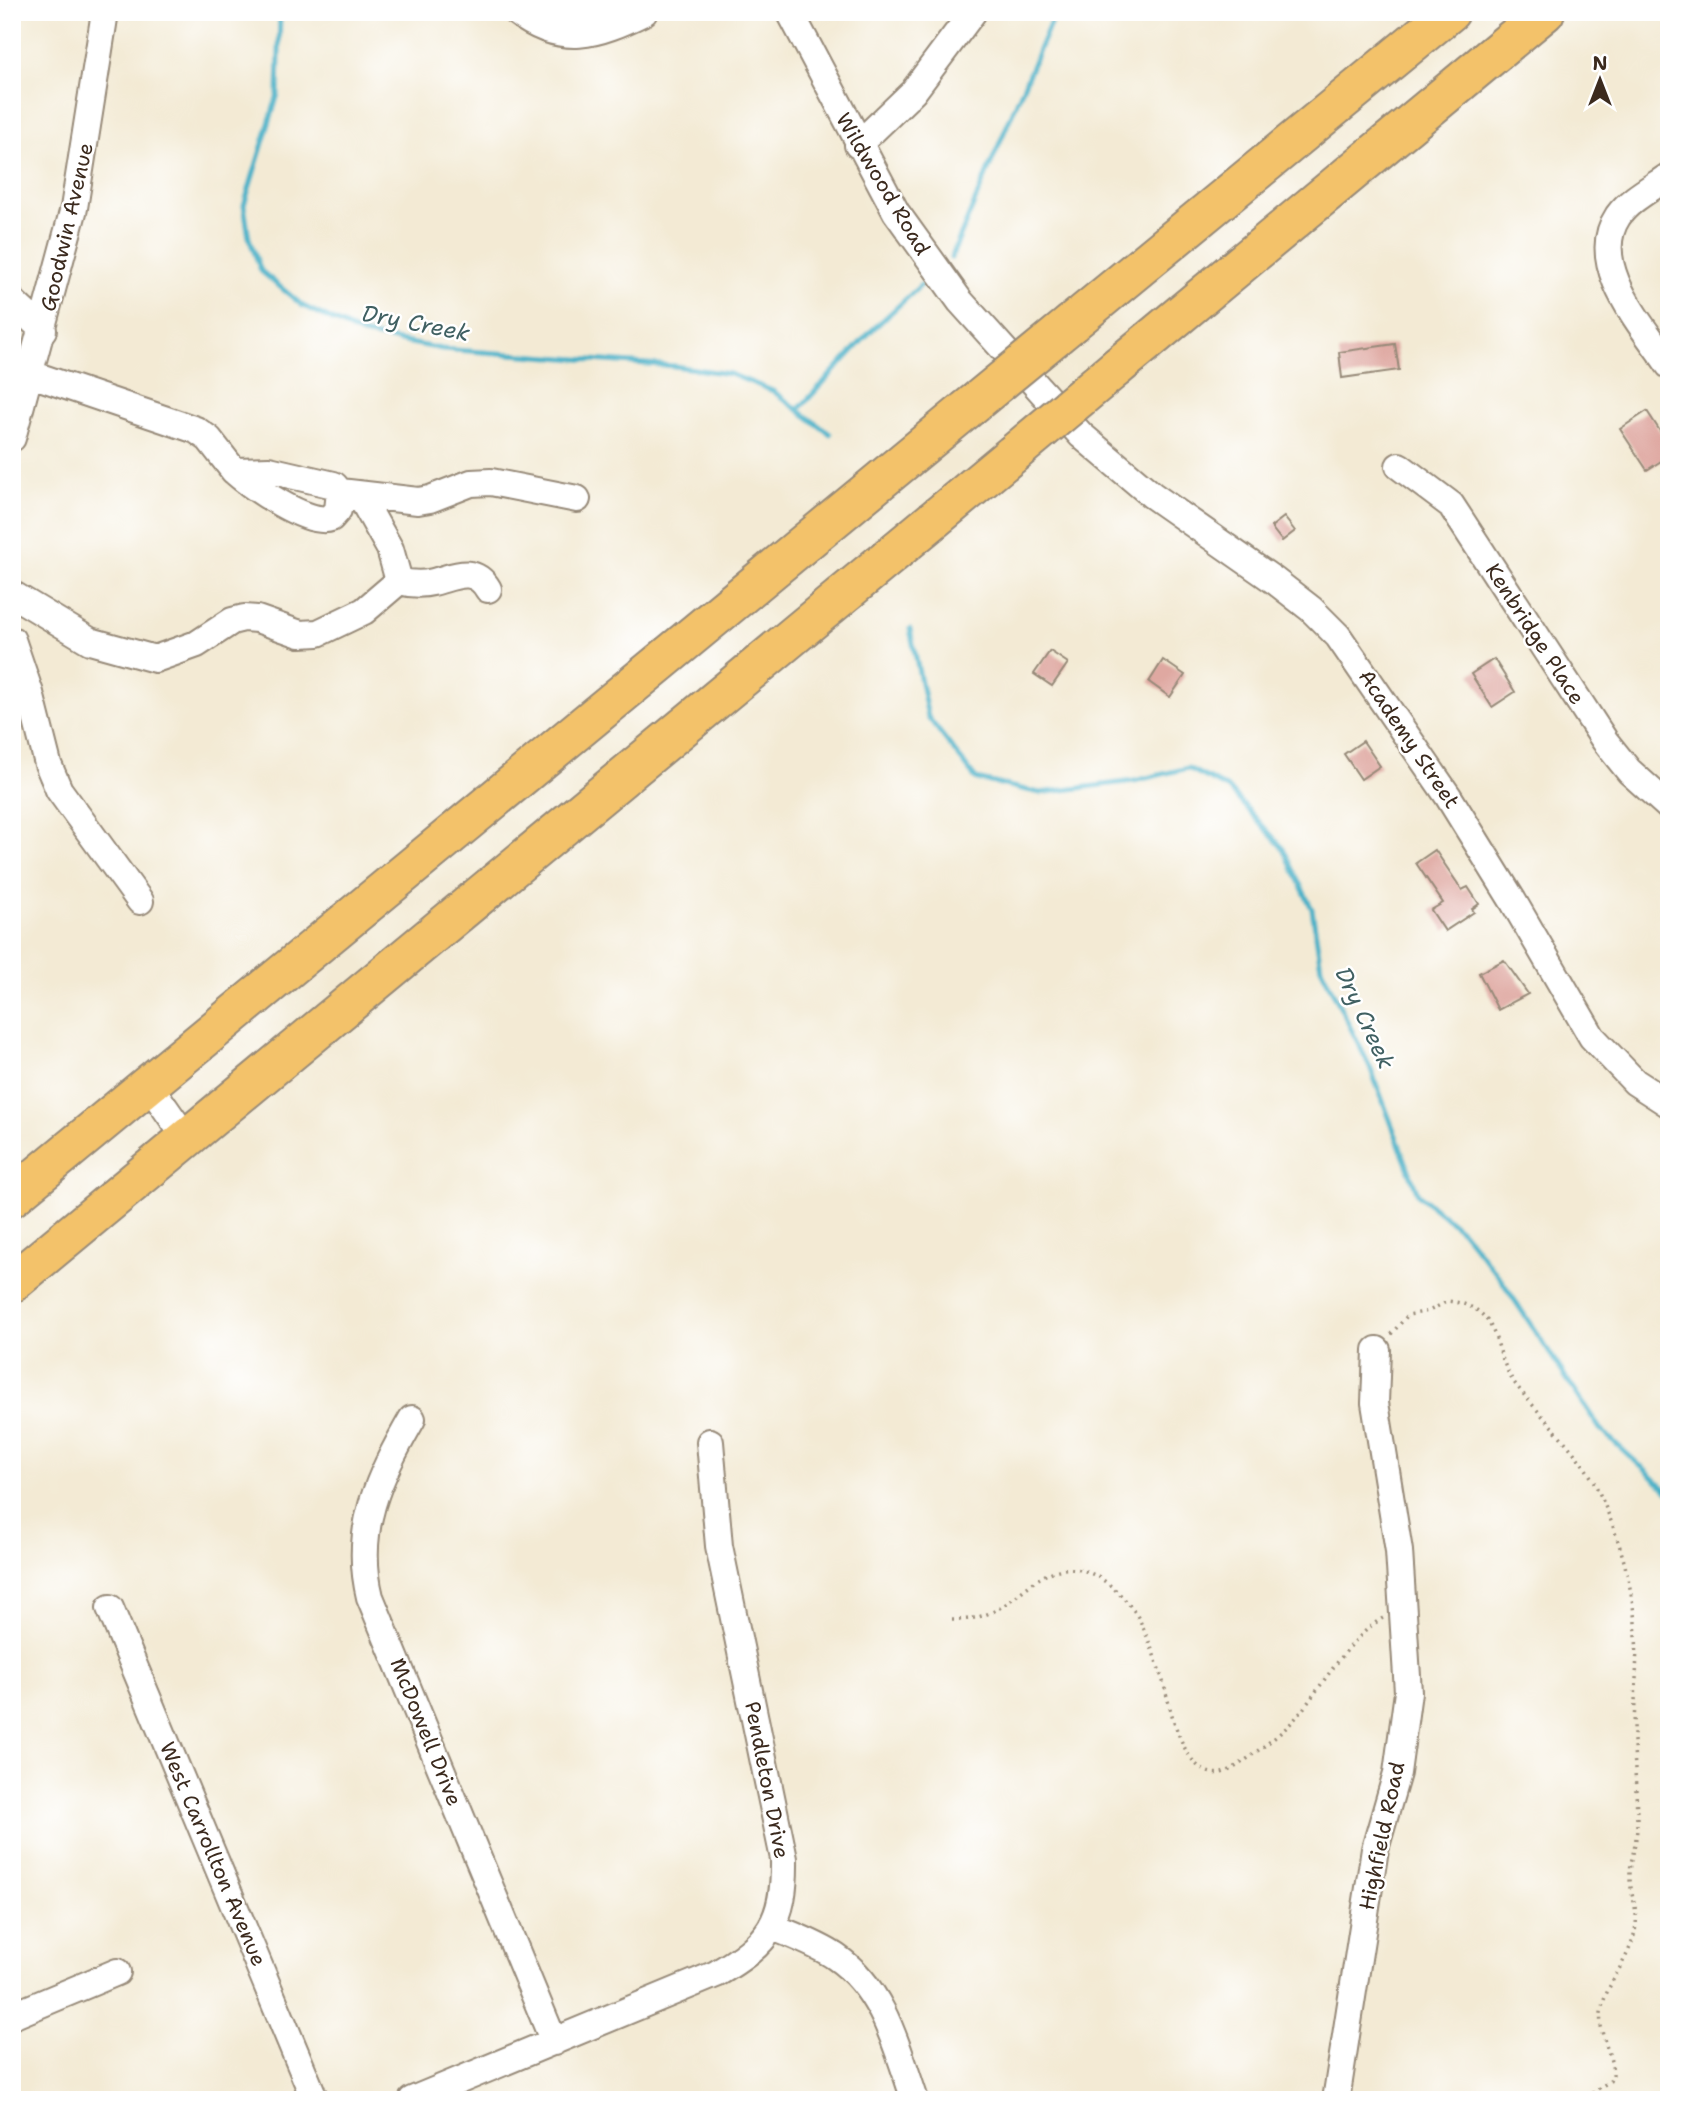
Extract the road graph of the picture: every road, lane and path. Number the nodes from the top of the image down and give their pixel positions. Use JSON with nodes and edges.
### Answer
{"nodes":[{"id":1,"x":105,"y":12,"type":"edge"},
{"id":2,"x":516,"y":12,"type":"edge"},
{"id":3,"x":644,"y":12,"type":"edge"},
{"id":4,"x":790,"y":12,"type":"edge"},
{"id":5,"x":973,"y":12,"type":"edge"},
{"id":6,"x":1450,"y":12,"type":"edge"},
{"id":7,"x":1545,"y":12,"type":"edge"},
{"id":8,"x":858,"y":145,"type":"junction"},
{"id":9,"x":1669,"y":176,"type":"edge"},
{"id":10,"x":12,"y":301,"type":"edge"},
{"id":11,"x":43,"y":330,"type":"junction"},
{"id":12,"x":1669,"y":365,"type":"edge"},
{"id":13,"x":31,"y":374,"type":"junction"},
{"id":14,"x":17,"y":401,"type":"edge"},
{"id":15,"x":1081,"y":435,"type":"joint"},
{"id":16,"x":12,"y":438,"type":"edge"},
{"id":17,"x":1399,"y":466,"type":"dead end"},
{"id":18,"x":234,"y":471,"type":"junction"},
{"id":19,"x":340,"y":492,"type":"junction"},
{"id":20,"x":577,"y":499,"type":"dead end"},
{"id":21,"x":399,"y":581,"type":"junction"},
{"id":22,"x":488,"y":589,"type":"dead end"},
{"id":23,"x":12,"y":594,"type":"edge"},
{"id":24,"x":12,"y":640,"type":"edge"},
{"id":25,"x":1669,"y":807,"type":"edge"},
{"id":26,"x":140,"y":901,"type":"dead end"},
{"id":27,"x":149,"y":1085,"type":"junction"},
{"id":28,"x":1669,"y":1104,"type":"edge"},
{"id":29,"x":186,"y":1138,"type":"junction"},
{"id":30,"x":12,"y":1196,"type":"edge"},
{"id":31,"x":12,"y":1283,"type":"edge"},
{"id":32,"x":1377,"y":1350,"type":"joint"},
{"id":33,"x":412,"y":1419,"type":"dead end"},
{"id":34,"x":710,"y":1442,"type":"dead end"},
{"id":35,"x":110,"y":1608,"type":"dead end"},
{"id":36,"x":1404,"y":1613,"type":"junction"},
{"id":37,"x":952,"y":1620,"type":"dead end"},
{"id":38,"x":773,"y":1927,"type":"junction"},
{"id":39,"x":117,"y":1972,"type":"dead end"},
{"id":40,"x":12,"y":2016,"type":"edge"},
{"id":41,"x":554,"y":2042,"type":"junction"},
{"id":42,"x":315,"y":2100,"type":"edge"},
{"id":43,"x":412,"y":2100,"type":"edge"},
{"id":44,"x":915,"y":2100,"type":"edge"},
{"id":45,"x":1336,"y":2100,"type":"edge"},
{"id":46,"x":1580,"y":2100,"type":"edge"}],
"edges":[{"from":1,"to":11,"type":"street","name":"Goodwin Avenue"},
{"from":2,"to":3,"type":"street"},
{"from":4,"to":8,"type":"street","name":"Wildwood Road"},
{"from":5,"to":8,"type":"street"},
{"from":6,"to":27,"type":"highway","bridge":true},
{"from":7,"to":29,"type":"highway","bridge":true},
{"from":8,"to":15,"type":"street","name":"Wildwood Road"},
{"from":9,"to":12,"type":"street"},
{"from":10,"to":11,"type":"street"},
{"from":11,"to":13,"type":"street","name":"Goodwin Avenue"},
{"from":13,"to":14,"type":"street","name":"Goodwin Avenue"},
{"from":13,"to":18,"type":"street"},
{"from":14,"to":16,"type":"street","name":"Goodwin Avenue"},
{"from":15,"to":28,"type":"street","name":"Academy Street"},
{"from":17,"to":25,"type":"street","name":"Kenbridge Place"},
{"from":18,"to":19,"type":"street"},
{"from":18,"to":19,"type":"street"},
{"from":19,"to":20,"type":"street"},
{"from":19,"to":21,"type":"street"},
{"from":21,"to":22,"type":"street"},
{"from":21,"to":23,"type":"street"},
{"from":24,"to":26,"type":"street"},
{"from":27,"to":29,"type":"street"},
{"from":27,"to":30,"type":"highway"},
{"from":29,"to":31,"type":"highway"},
{"from":32,"to":36,"type":"street","name":"Highfield Road"},
{"from":32,"to":46,"type":"path"},
{"from":33,"to":41,"type":"street","name":"McDowell Drive"},
{"from":34,"to":38,"type":"street","name":"Pendleton Drive"},
{"from":35,"to":42,"type":"street","name":"West Carrollton Avenue"},
{"from":36,"to":37,"type":"path"},
{"from":36,"to":45,"type":"street","name":"Highfield Road"},
{"from":38,"to":41,"type":"street","name":"Pendleton Drive"},
{"from":38,"to":44,"type":"street"},
{"from":39,"to":40,"type":"street"},
{"from":41,"to":43,"type":"street","name":"Pendleton Drive"}]}
